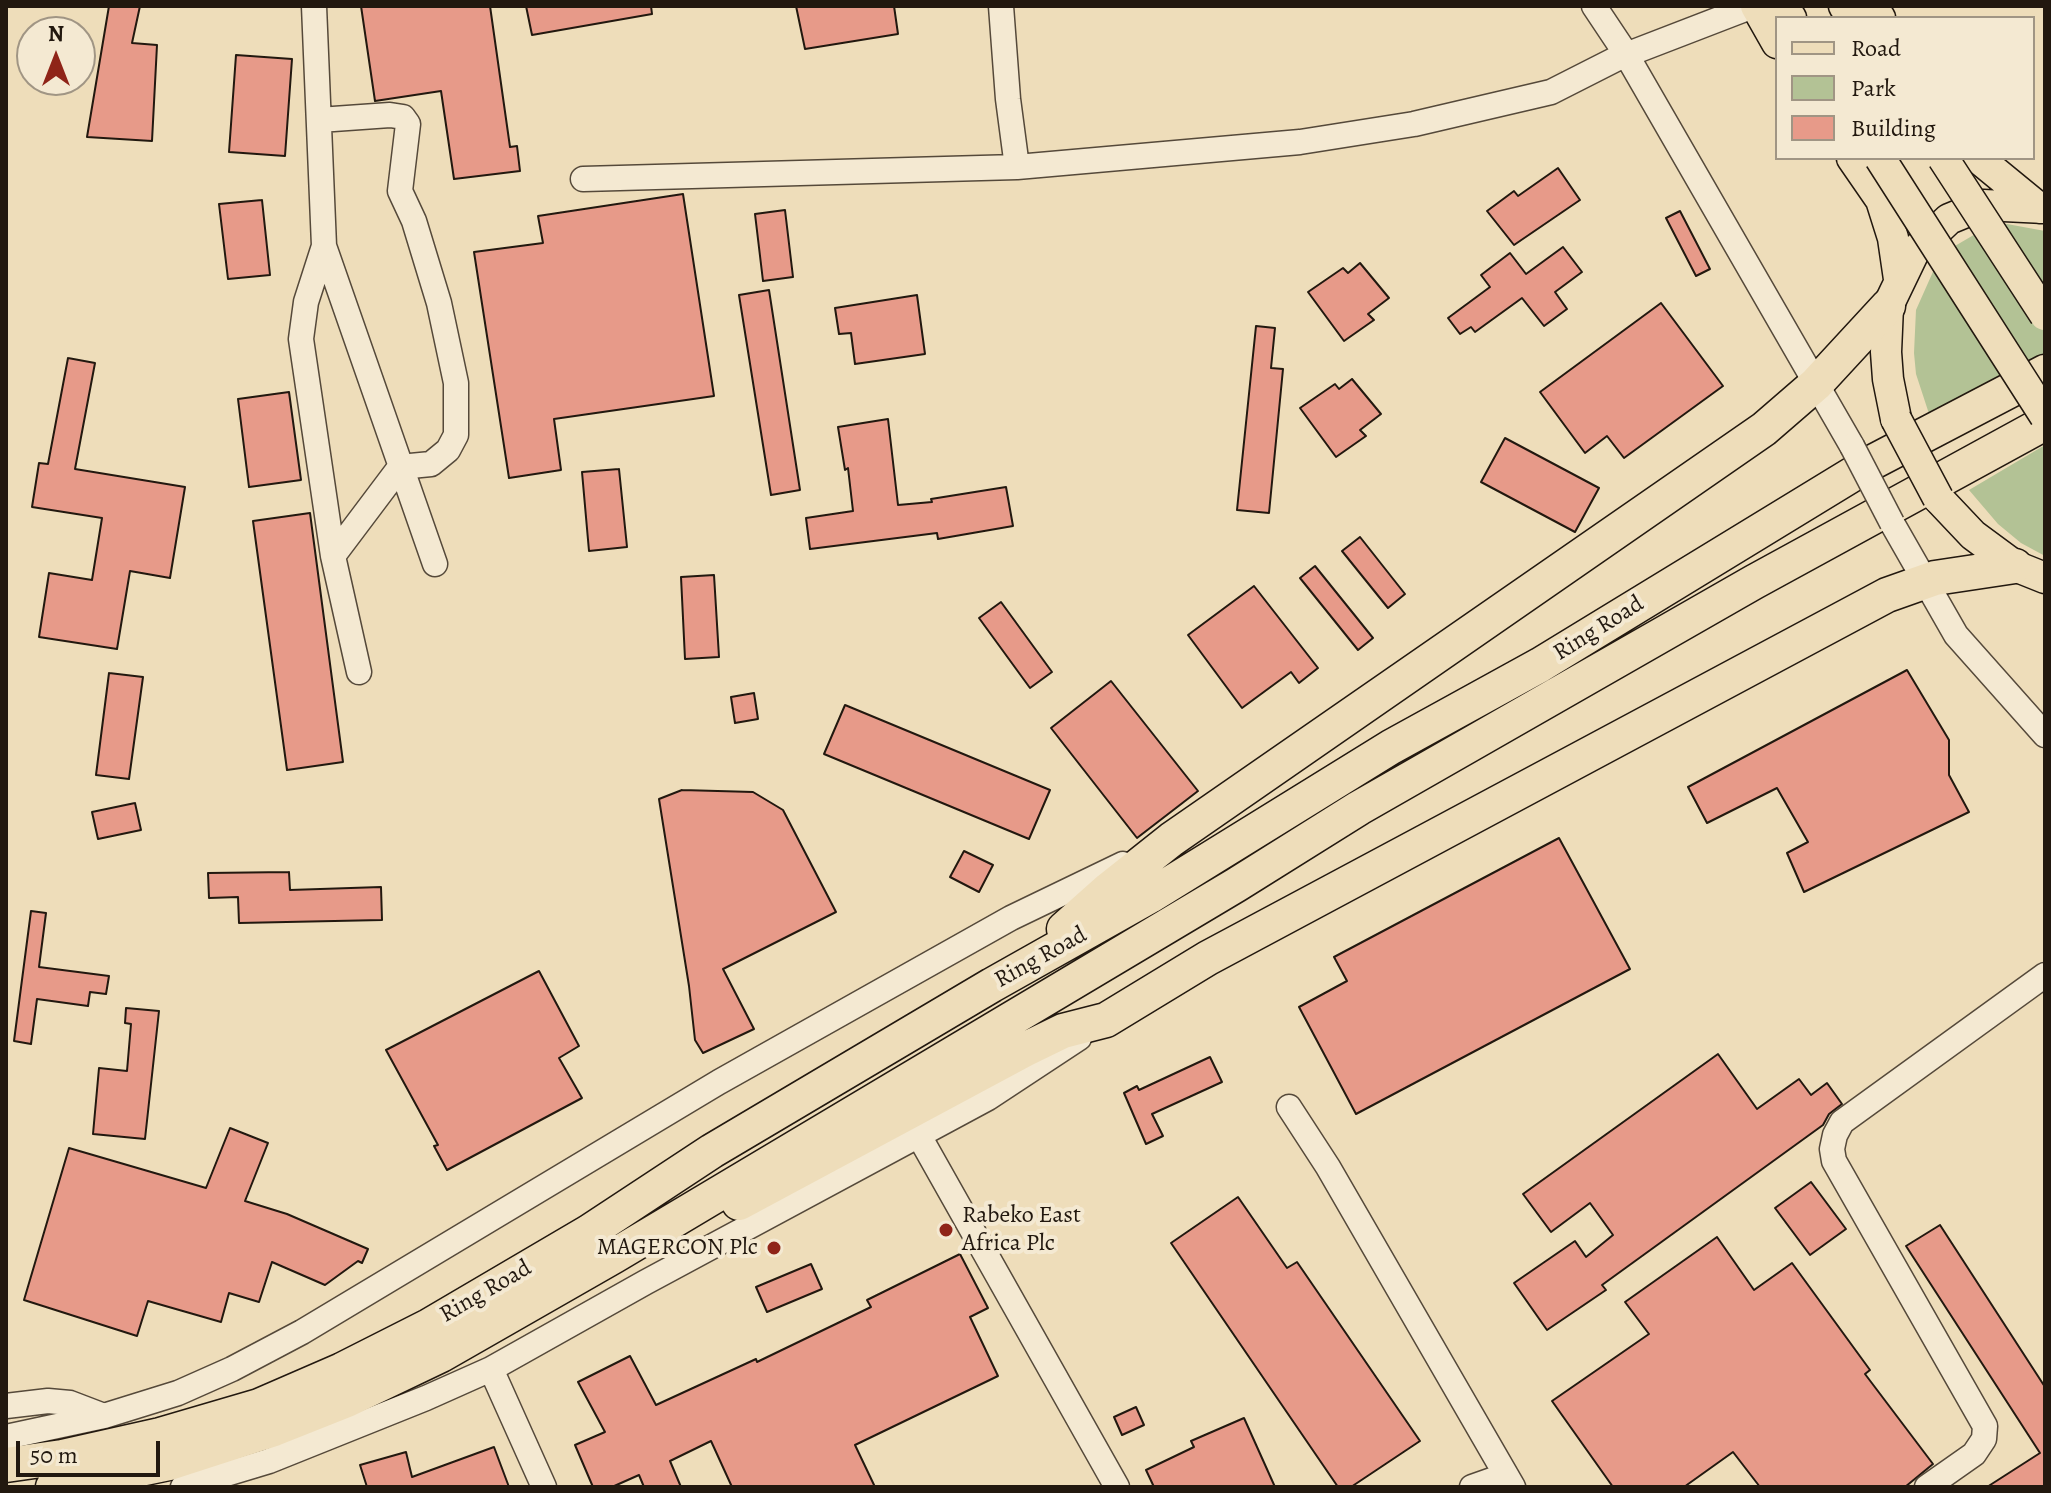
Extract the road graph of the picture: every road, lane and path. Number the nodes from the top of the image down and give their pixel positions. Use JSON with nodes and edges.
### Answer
{"nodes":[{"id":1,"x":314,"y":6,"type":"edge"},
{"id":2,"x":1001,"y":6,"type":"edge"},
{"id":3,"x":1594,"y":6,"type":"edge"},
{"id":4,"x":1754,"y":6,"type":"edge"},
{"id":5,"x":1775,"y":40,"type":"edge"},
{"id":6,"x":1626,"y":54,"type":"junction"},
{"id":7,"x":319,"y":120,"type":"junction"},
{"id":8,"x":1853,"y":160,"type":"edge"},
{"id":9,"x":1881,"y":160,"type":"edge"},
{"id":10,"x":1944,"y":160,"type":"edge"},
{"id":11,"x":1981,"y":160,"type":"edge"},
{"id":12,"x":1017,"y":167,"type":"junction"},
{"id":13,"x":583,"y":179,"type":"dead end"},
{"id":14,"x":2042,"y":208,"type":"edge"},
{"id":15,"x":324,"y":246,"type":"junction"},
{"id":16,"x":1893,"y":292,"type":"junction"},
{"id":17,"x":2045,"y":315,"type":"edge"},
{"id":18,"x":2045,"y":372,"type":"edge"},
{"id":19,"x":1816,"y":384,"type":"junction"},
{"id":20,"x":2045,"y":416,"type":"edge"},
{"id":21,"x":2045,"y":423,"type":"edge"},
{"id":22,"x":400,"y":467,"type":"junction"},
{"id":23,"x":333,"y":556,"type":"junction"},
{"id":24,"x":435,"y":564,"type":"dead end"},
{"id":25,"x":2030,"y":572,"type":"edge"},
{"id":26,"x":1925,"y":580,"type":"junction"},
{"id":27,"x":359,"y":672,"type":"dead end"},
{"id":28,"x":2043,"y":728,"type":"edge"},
{"id":29,"x":1172,"y":839,"type":"junction"},
{"id":30,"x":1016,"y":973,"type":"junction"},
{"id":31,"x":2045,"y":975,"type":"edge"},
{"id":32,"x":1106,"y":1020,"type":"junction"},
{"id":33,"x":1289,"y":1107,"type":"dead end"},
{"id":34,"x":918,"y":1134,"type":"junction"},
{"id":35,"x":614,"y":1256,"type":"junction"},
{"id":36,"x":491,"y":1369,"type":"junction"},
{"id":37,"x":6,"y":1406,"type":"edge"},
{"id":38,"x":104,"y":1416,"type":"junction"},
{"id":39,"x":6,"y":1437,"type":"edge"},
{"id":40,"x":6,"y":1465,"type":"edge"},
{"id":41,"x":1510,"y":1481,"type":"edge"},
{"id":42,"x":53,"y":1487,"type":"edge"},
{"id":43,"x":183,"y":1487,"type":"edge"},
{"id":44,"x":544,"y":1487,"type":"edge"},
{"id":45,"x":1117,"y":1487,"type":"edge"},
{"id":46,"x":1472,"y":1487,"type":"edge"},
{"id":47,"x":1927,"y":1487,"type":"edge"}],
"edges":[{"from":1,"to":7,"type":"street"},
{"from":2,"to":12,"type":"street"},
{"from":3,"to":6,"type":"street"},
{"from":4,"to":5,"type":"main road"},
{"from":4,"to":6,"type":"street"},
{"from":6,"to":12,"type":"street"},
{"from":6,"to":19,"type":"street"},
{"from":7,"to":15,"type":"street"},
{"from":7,"to":22,"type":"street"},
{"from":8,"to":16,"type":"main road"},
{"from":9,"to":20,"type":"main road","bridge":true},
{"from":10,"to":17,"type":"main road","bridge":true},
{"from":11,"to":14,"type":"main road"},
{"from":12,"to":13,"type":"street"},
{"from":14,"to":16,"type":"main road"},
{"from":15,"to":22,"type":"street"},
{"from":15,"to":23,"type":"street"},
{"from":16,"to":19,"type":"highway"},
{"from":16,"to":25,"type":"main road","bridge":true},
{"from":18,"to":30,"type":"highway","name":"Ring Road"},
{"from":19,"to":26,"type":"street","bridge":true},
{"from":19,"to":29,"type":"highway"},
{"from":21,"to":35,"type":"highway","name":"Ring Road"},
{"from":22,"to":23,"type":"street"},
{"from":22,"to":24,"type":"street"},
{"from":23,"to":27,"type":"street"},
{"from":25,"to":26,"type":"highway"},
{"from":26,"to":28,"type":"street"},
{"from":26,"to":32,"type":"highway"},
{"from":29,"to":30,"type":"highway"},
{"from":29,"to":38,"type":"street"},
{"from":30,"to":40,"type":"highway","name":"Ring Road"},
{"from":31,"to":47,"type":"street"},
{"from":32,"to":34,"type":"street"},
{"from":32,"to":35,"type":"highway"},
{"from":33,"to":41,"type":"street"},
{"from":34,"to":36,"type":"street"},
{"from":34,"to":45,"type":"street"},
{"from":35,"to":42,"type":"highway","name":"Ring Road"},
{"from":36,"to":43,"type":"street"},
{"from":36,"to":44,"type":"street"},
{"from":37,"to":38,"type":"street"},
{"from":38,"to":39,"type":"street"},
{"from":41,"to":46,"type":"street"}]}
